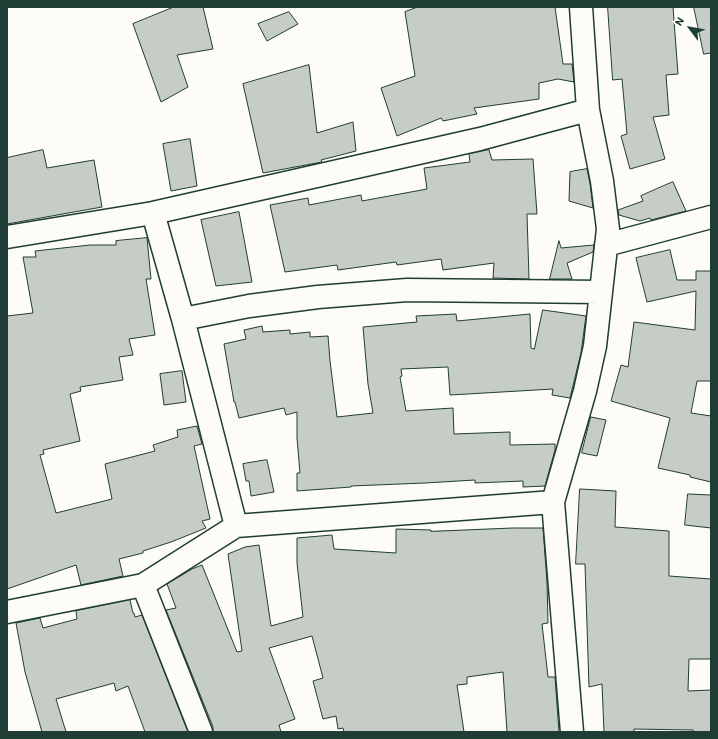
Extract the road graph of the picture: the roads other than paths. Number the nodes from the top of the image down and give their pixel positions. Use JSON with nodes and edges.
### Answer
{"nodes":[{"id":1,"x":581,"y":7,"type":"edge"},
{"id":2,"x":588,"y":110,"type":"junction"},
{"id":3,"x":153,"y":213,"type":"junction"},
{"id":4,"x":711,"y":218,"type":"edge"},
{"id":5,"x":7,"y":237,"type":"edge"},
{"id":6,"x":606,"y":245,"type":"junction"},
{"id":7,"x":601,"y":292,"type":"junction"},
{"id":8,"x":183,"y":319,"type":"junction"},
{"id":9,"x":553,"y":502,"type":"junction"},
{"id":10,"x":236,"y":526,"type":"junction"},
{"id":11,"x":143,"y":585,"type":"junction"},
{"id":12,"x":7,"y":612,"type":"edge"},
{"id":13,"x":201,"y":732,"type":"edge"},
{"id":14,"x":572,"y":732,"type":"edge"}],
"edges":[{"from":1,"to":2,"type":"street"},
{"from":2,"to":3,"type":"street"},
{"from":2,"to":6,"type":"street"},
{"from":3,"to":5,"type":"street"},
{"from":3,"to":8,"type":"street"},
{"from":4,"to":6,"type":"street"},
{"from":6,"to":7,"type":"street"},
{"from":7,"to":8,"type":"street"},
{"from":7,"to":9,"type":"street"},
{"from":8,"to":10,"type":"street"},
{"from":9,"to":10,"type":"street"},
{"from":9,"to":14,"type":"street"},
{"from":10,"to":11,"type":"street"},
{"from":11,"to":12,"type":"street"},
{"from":11,"to":13,"type":"street"}]}
